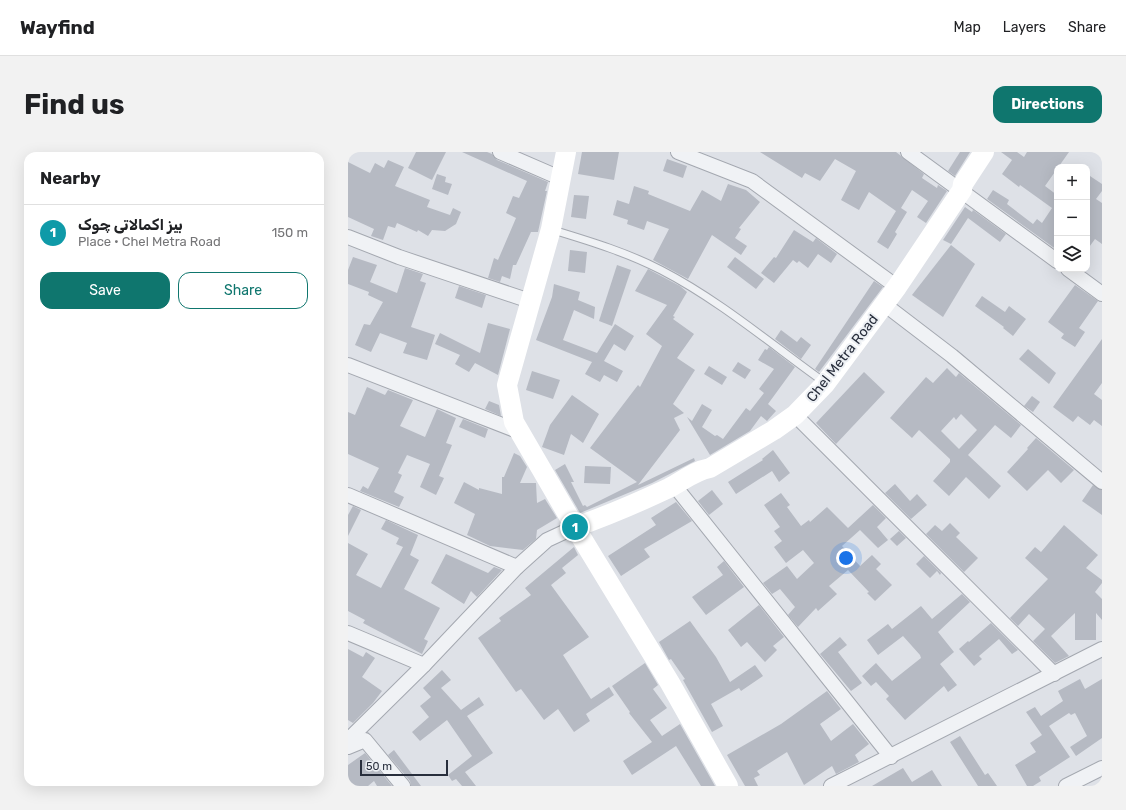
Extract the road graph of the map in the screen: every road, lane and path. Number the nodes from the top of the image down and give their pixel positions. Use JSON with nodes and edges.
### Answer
{"nodes":[{"id":1,"x":500,"y":152,"type":"edge"},
{"id":2,"x":566,"y":152,"type":"edge"},
{"id":3,"x":678,"y":152,"type":"edge"},
{"id":4,"x":908,"y":152,"type":"edge"},
{"id":5,"x":984,"y":152,"type":"edge"},
{"id":6,"x":560,"y":178,"type":"junction"},
{"id":7,"x":962,"y":190,"type":"junction"},
{"id":8,"x":550,"y":229,"type":"junction"},
{"id":9,"x":348,"y":237,"type":"edge"},
{"id":10,"x":1054,"y":259,"type":"edge"},
{"id":11,"x":1072,"y":272,"type":"edge"},
{"id":12,"x":897,"y":287,"type":"junction"},
{"id":13,"x":1102,"y":294,"type":"edge"},
{"id":14,"x":530,"y":301,"type":"junction"},
{"id":15,"x":884,"y":304,"type":"junction"},
{"id":16,"x":348,"y":365,"type":"edge"},
{"id":17,"x":825,"y":384,"type":"junction"},
{"id":18,"x":795,"y":415,"type":"junction"},
{"id":19,"x":520,"y":432,"type":"junction"},
{"id":20,"x":1102,"y":482,"type":"edge"},
{"id":21,"x":674,"y":485,"type":"junction"},
{"id":22,"x":348,"y":494,"type":"edge"},
{"id":23,"x":574,"y":528,"type":"junction"},
{"id":24,"x":517,"y":567,"type":"junction"},
{"id":25,"x":348,"y":633,"type":"edge"},
{"id":26,"x":1102,"y":650,"type":"edge"},
{"id":27,"x":424,"y":664,"type":"junction"},
{"id":28,"x":1054,"y":674,"type":"junction"},
{"id":29,"x":348,"y":740,"type":"edge"},
{"id":30,"x":348,"y":746,"type":"edge"},
{"id":31,"x":891,"y":757,"type":"junction"},
{"id":32,"x":1102,"y":768,"type":"edge"},
{"id":33,"x":402,"y":786,"type":"edge"},
{"id":34,"x":728,"y":786,"type":"edge"},
{"id":35,"x":831,"y":786,"type":"edge"},
{"id":36,"x":1066,"y":786,"type":"edge"}],
"edges":[{"from":1,"to":6,"type":"street"},
{"from":2,"to":6,"type":"street"},
{"from":3,"to":12,"type":"street"},
{"from":4,"to":7,"type":"street"},
{"from":5,"to":7,"type":"street","name":"Chel Metra Road"},
{"from":6,"to":8,"type":"street"},
{"from":7,"to":10,"type":"street"},
{"from":7,"to":12,"type":"street","name":"Chel Metra Road"},
{"from":8,"to":14,"type":"street"},
{"from":8,"to":17,"type":"lane"},
{"from":9,"to":14,"type":"street"},
{"from":11,"to":13,"type":"street"},
{"from":12,"to":15,"type":"street","name":"Chel Metra Road"},
{"from":14,"to":19,"type":"street"},
{"from":15,"to":17,"type":"street","name":"Chel Metra Road"},
{"from":15,"to":20,"type":"street"},
{"from":16,"to":19,"type":"street"},
{"from":17,"to":18,"type":"street","name":"Chel Metra Road"},
{"from":18,"to":21,"type":"street","name":"Chel Metra Road"},
{"from":18,"to":28,"type":"street"},
{"from":19,"to":23,"type":"street"},
{"from":21,"to":23,"type":"street","name":"Chel Metra Road"},
{"from":21,"to":31,"type":"street"},
{"from":22,"to":24,"type":"street"},
{"from":23,"to":24,"type":"street"},
{"from":23,"to":34,"type":"street"},
{"from":24,"to":27,"type":"street"},
{"from":25,"to":27,"type":"street"},
{"from":26,"to":28,"type":"street"},
{"from":27,"to":29,"type":"street"},
{"from":28,"to":31,"type":"street"},
{"from":30,"to":33,"type":"street"},
{"from":31,"to":35,"type":"street"},
{"from":32,"to":36,"type":"street"}]}
